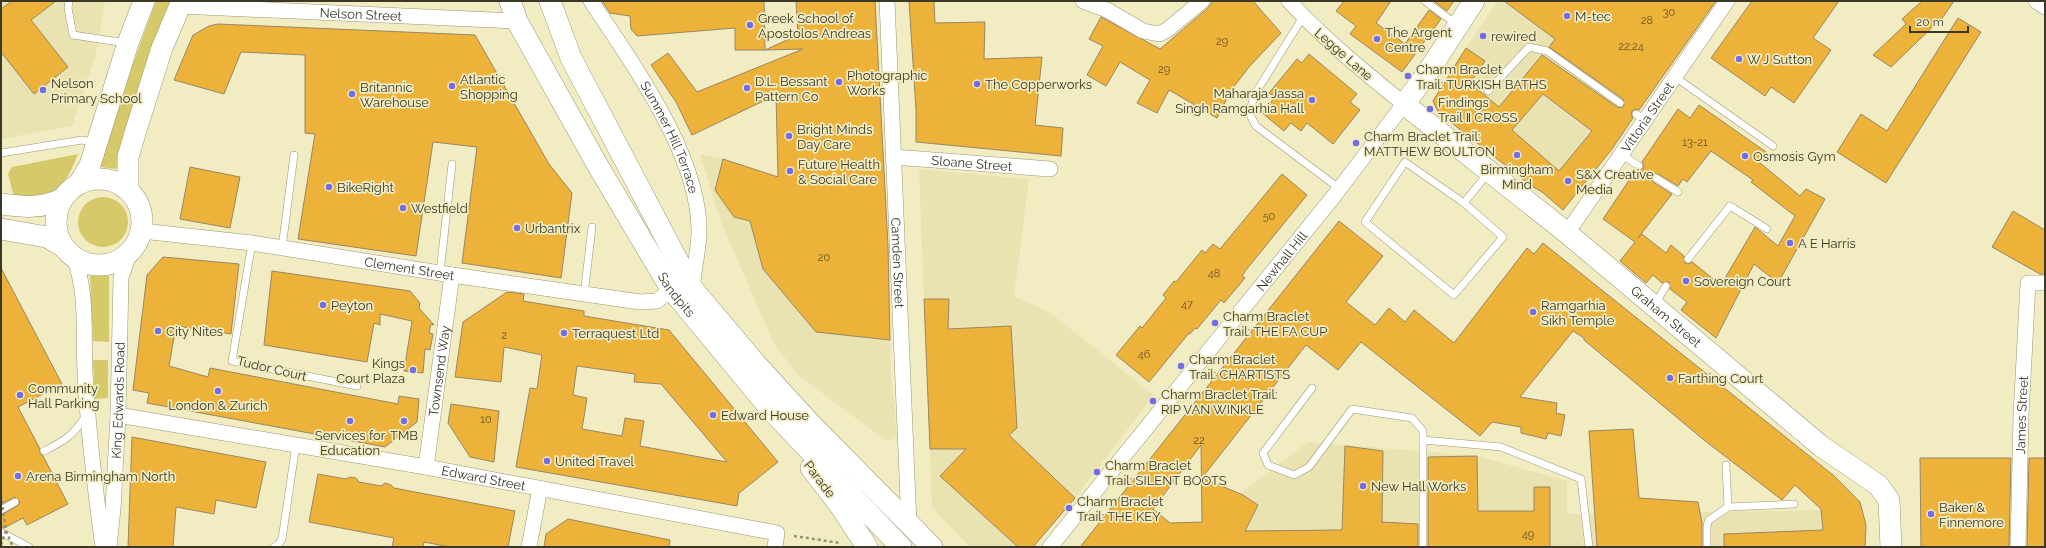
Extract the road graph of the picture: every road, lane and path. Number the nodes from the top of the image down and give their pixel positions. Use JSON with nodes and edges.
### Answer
{"nodes":[{"id":1,"x":69,"y":1,"type":"edge"},
{"id":2,"x":144,"y":1,"type":"edge"},
{"id":3,"x":510,"y":1,"type":"edge"},
{"id":4,"x":550,"y":1,"type":"edge"},
{"id":5,"x":591,"y":1,"type":"edge"},
{"id":6,"x":887,"y":1,"type":"edge"},
{"id":7,"x":1083,"y":1,"type":"edge"},
{"id":8,"x":1202,"y":1,"type":"edge"},
{"id":9,"x":1288,"y":1,"type":"edge"},
{"id":10,"x":1425,"y":1,"type":"edge"},
{"id":11,"x":1474,"y":1,"type":"edge"},
{"id":12,"x":1727,"y":1,"type":"edge"},
{"id":13,"x":2036,"y":1,"type":"edge"},
{"id":14,"x":181,"y":4,"type":"edge"},
{"id":15,"x":2045,"y":7,"type":"edge"},
{"id":16,"x":1303,"y":17,"type":"junction"},
{"id":17,"x":518,"y":21,"type":"junction"},
{"id":18,"x":1457,"y":26,"type":"junction"},
{"id":19,"x":128,"y":43,"type":"junction"},
{"id":20,"x":1675,"y":77,"type":"junction"},
{"id":21,"x":1488,"y":91,"type":"dead end"},
{"id":22,"x":1620,"y":103,"type":"dead end"},
{"id":23,"x":1404,"y":104,"type":"junction"},
{"id":24,"x":96,"y":143,"type":"junction"},
{"id":25,"x":1773,"y":146,"type":"dead end"},
{"id":26,"x":1,"y":153,"type":"edge"},
{"id":27,"x":1622,"y":154,"type":"junction"},
{"id":28,"x":294,"y":155,"type":"dead end"},
{"id":29,"x":894,"y":157,"type":"junction"},
{"id":30,"x":452,"y":164,"type":"dead end"},
{"id":31,"x":1639,"y":166,"type":"dead end"},
{"id":32,"x":1050,"y":169,"type":"dead end"},
{"id":33,"x":1490,"y":171,"type":"junction"},
{"id":34,"x":1656,"y":178,"type":"dead end"},
{"id":35,"x":79,"y":184,"type":"junction"},
{"id":36,"x":1340,"y":189,"type":"junction"},
{"id":37,"x":128,"y":190,"type":"junction"},
{"id":38,"x":1678,"y":192,"type":"dead end"},
{"id":39,"x":62,"y":199,"type":"junction"},
{"id":40,"x":1464,"y":203,"type":"junction"},
{"id":41,"x":1,"y":204,"type":"edge"},
{"id":42,"x":592,"y":227,"type":"dead end"},
{"id":43,"x":1,"y":229,"type":"edge"},
{"id":44,"x":1768,"y":229,"type":"dead end"},
{"id":45,"x":142,"y":231,"type":"junction"},
{"id":46,"x":1567,"y":233,"type":"junction"},
{"id":47,"x":252,"y":243,"type":"junction"},
{"id":48,"x":282,"y":248,"type":"junction"},
{"id":49,"x":69,"y":253,"type":"junction"},
{"id":50,"x":129,"y":254,"type":"junction"},
{"id":51,"x":1688,"y":259,"type":"dead end"},
{"id":52,"x":446,"y":274,"type":"junction"},
{"id":53,"x":2045,"y":283,"type":"edge"},
{"id":54,"x":1666,"y":286,"type":"dead end"},
{"id":55,"x":692,"y":288,"type":"junction"},
{"id":56,"x":672,"y":289,"type":"junction"},
{"id":57,"x":584,"y":295,"type":"junction"},
{"id":58,"x":1654,"y":306,"type":"junction"},
{"id":59,"x":357,"y":386,"type":"dead end"},
{"id":60,"x":1312,"y":388,"type":"dead end"},
{"id":61,"x":772,"y":411,"type":"junction"},
{"id":62,"x":88,"y":414,"type":"junction"},
{"id":63,"x":118,"y":415,"type":"junction"},
{"id":64,"x":1423,"y":440,"type":"junction"},
{"id":65,"x":296,"y":445,"type":"junction"},
{"id":66,"x":44,"y":450,"type":"dead end"},
{"id":67,"x":1726,"y":465,"type":"dead end"},
{"id":68,"x":426,"y":467,"type":"junction"},
{"id":69,"x":540,"y":488,"type":"junction"},
{"id":70,"x":2,"y":496,"type":"edge"},
{"id":71,"x":15,"y":502,"type":"dead end"},
{"id":72,"x":1794,"y":504,"type":"dead end"},
{"id":73,"x":1728,"y":507,"type":"junction"},
{"id":74,"x":1,"y":510,"type":"edge"},
{"id":75,"x":910,"y":524,"type":"junction"},
{"id":76,"x":4,"y":531,"type":"edge"},
{"id":77,"x":776,"y":540,"type":"edge"},
{"id":78,"x":1,"y":545,"type":"edge"},
{"id":79,"x":844,"y":545,"type":"dead end"},
{"id":80,"x":13,"y":547,"type":"edge"},
{"id":81,"x":29,"y":547,"type":"edge"},
{"id":82,"x":103,"y":547,"type":"edge"},
{"id":83,"x":109,"y":547,"type":"edge"},
{"id":84,"x":274,"y":547,"type":"edge"},
{"id":85,"x":529,"y":547,"type":"edge"},
{"id":86,"x":867,"y":547,"type":"edge"},
{"id":87,"x":901,"y":547,"type":"edge"},
{"id":88,"x":932,"y":547,"type":"edge"},
{"id":89,"x":1050,"y":547,"type":"edge"},
{"id":90,"x":1423,"y":547,"type":"edge"},
{"id":91,"x":1589,"y":547,"type":"edge"},
{"id":92,"x":1707,"y":547,"type":"edge"},
{"id":93,"x":1890,"y":547,"type":"edge"},
{"id":94,"x":2018,"y":547,"type":"edge"}],
"edges":[{"from":1,"to":19,"type":"lane"},
{"from":2,"to":19,"type":"street"},
{"from":3,"to":17,"type":"street","name":"Sandpits"},
{"from":4,"to":55,"type":"street","name":"Sandpits"},
{"from":5,"to":55,"type":"street","name":"Summer Hill Terrace"},
{"from":6,"to":29,"type":"street","name":"Camden Street"},
{"from":7,"to":8,"type":"street"},
{"from":9,"to":16,"type":"street","name":"Legge Lane"},
{"from":10,"to":18,"type":"lane"},
{"from":11,"to":18,"type":"street"},
{"from":12,"to":20,"type":"street","name":"Vittoria Street"},
{"from":13,"to":15,"type":"street"},
{"from":14,"to":17,"type":"street","name":"Nelson Street"},
{"from":14,"to":37,"type":"street"},
{"from":16,"to":23,"type":"street","name":"Legge Lane"},
{"from":16,"to":36,"type":"lane"},
{"from":17,"to":56,"type":"street","name":"Sandpits"},
{"from":18,"to":23,"type":"street"},
{"from":19,"to":24,"type":"street"},
{"from":20,"to":25,"type":"lane"},
{"from":20,"to":27,"type":"street","name":"Vittoria Street"},
{"from":21,"to":22,"type":"lane"},
{"from":23,"to":33,"type":"street","name":"Graham Street"},
{"from":23,"to":36,"type":"street","name":"Newhall Hill"},
{"from":24,"to":26,"type":"lane"},
{"from":24,"to":35,"type":"street"},
{"from":27,"to":31,"type":"lane"},
{"from":27,"to":46,"type":"street","name":"Vittoria Street"},
{"from":28,"to":48,"type":"lane"},
{"from":29,"to":32,"type":"street","name":"Sloane Street"},
{"from":29,"to":75,"type":"street","name":"Camden Street"},
{"from":30,"to":52,"type":"lane"},
{"from":33,"to":40,"type":"lane"},
{"from":33,"to":46,"type":"street","name":"Graham Street"},
{"from":34,"to":38,"type":"lane"},
{"from":35,"to":37,"type":"street"},
{"from":35,"to":39,"type":"street"},
{"from":36,"to":89,"type":"street","name":"Newhall Hill"},
{"from":37,"to":45,"type":"street"},
{"from":39,"to":41,"type":"street"},
{"from":39,"to":49,"type":"street"},
{"from":40,"to":40,"type":"lane"},
{"from":42,"to":57,"type":"lane"},
{"from":43,"to":49,"type":"street"},
{"from":44,"to":51,"type":"lane"},
{"from":45,"to":47,"type":"street","name":"Clement Street"},
{"from":45,"to":50,"type":"street"},
{"from":46,"to":58,"type":"street","name":"Graham Street"},
{"from":47,"to":48,"type":"street","name":"Clement Street"},
{"from":47,"to":59,"type":"lane","name":"Tudor Court"},
{"from":48,"to":52,"type":"street","name":"Clement Street"},
{"from":49,"to":50,"type":"street"},
{"from":49,"to":62,"type":"street","name":"King Edwards Road"},
{"from":50,"to":63,"type":"street","name":"King Edwards Road"},
{"from":52,"to":57,"type":"street","name":"Clement Street"},
{"from":52,"to":68,"type":"street","name":"Townsend Way"},
{"from":53,"to":94,"type":"street","name":"James Street"},
{"from":54,"to":58,"type":"lane"},
{"from":55,"to":75,"type":"street","name":"Sandpits"},
{"from":56,"to":57,"type":"street","name":"Clement Street"},
{"from":56,"to":61,"type":"street","name":"Sandpits"},
{"from":58,"to":93,"type":"street","name":"Graham Street"},
{"from":60,"to":64,"type":"lane"},
{"from":61,"to":86,"type":"street","name":"Parade"},
{"from":61,"to":87,"type":"street","name":"Sandpits"},
{"from":62,"to":66,"type":"lane"},
{"from":62,"to":82,"type":"street","name":"King Edwards Road"},
{"from":63,"to":65,"type":"street","name":"Edward Street"},
{"from":63,"to":83,"type":"street","name":"King Edwards Road"},
{"from":64,"to":90,"type":"lane"},
{"from":64,"to":91,"type":"lane"},
{"from":65,"to":68,"type":"street","name":"Edward Street"},
{"from":65,"to":84,"type":"lane"},
{"from":67,"to":73,"type":"lane"},
{"from":68,"to":69,"type":"street","name":"Edward Street"},
{"from":69,"to":77,"type":"street","name":"Edward Street"},
{"from":69,"to":85,"type":"street"},
{"from":70,"to":76,"type":"path","bridge":true},
{"from":71,"to":74,"type":"lane"},
{"from":72,"to":73,"type":"lane"},
{"from":73,"to":92,"type":"lane"},
{"from":75,"to":88,"type":"street","name":"Sandpits"},
{"from":76,"to":78,"type":"path","bridge":true},
{"from":76,"to":80,"type":"path","bridge":true},
{"from":76,"to":81,"type":"lane"},
{"from":77,"to":79,"type":"path"}]}
